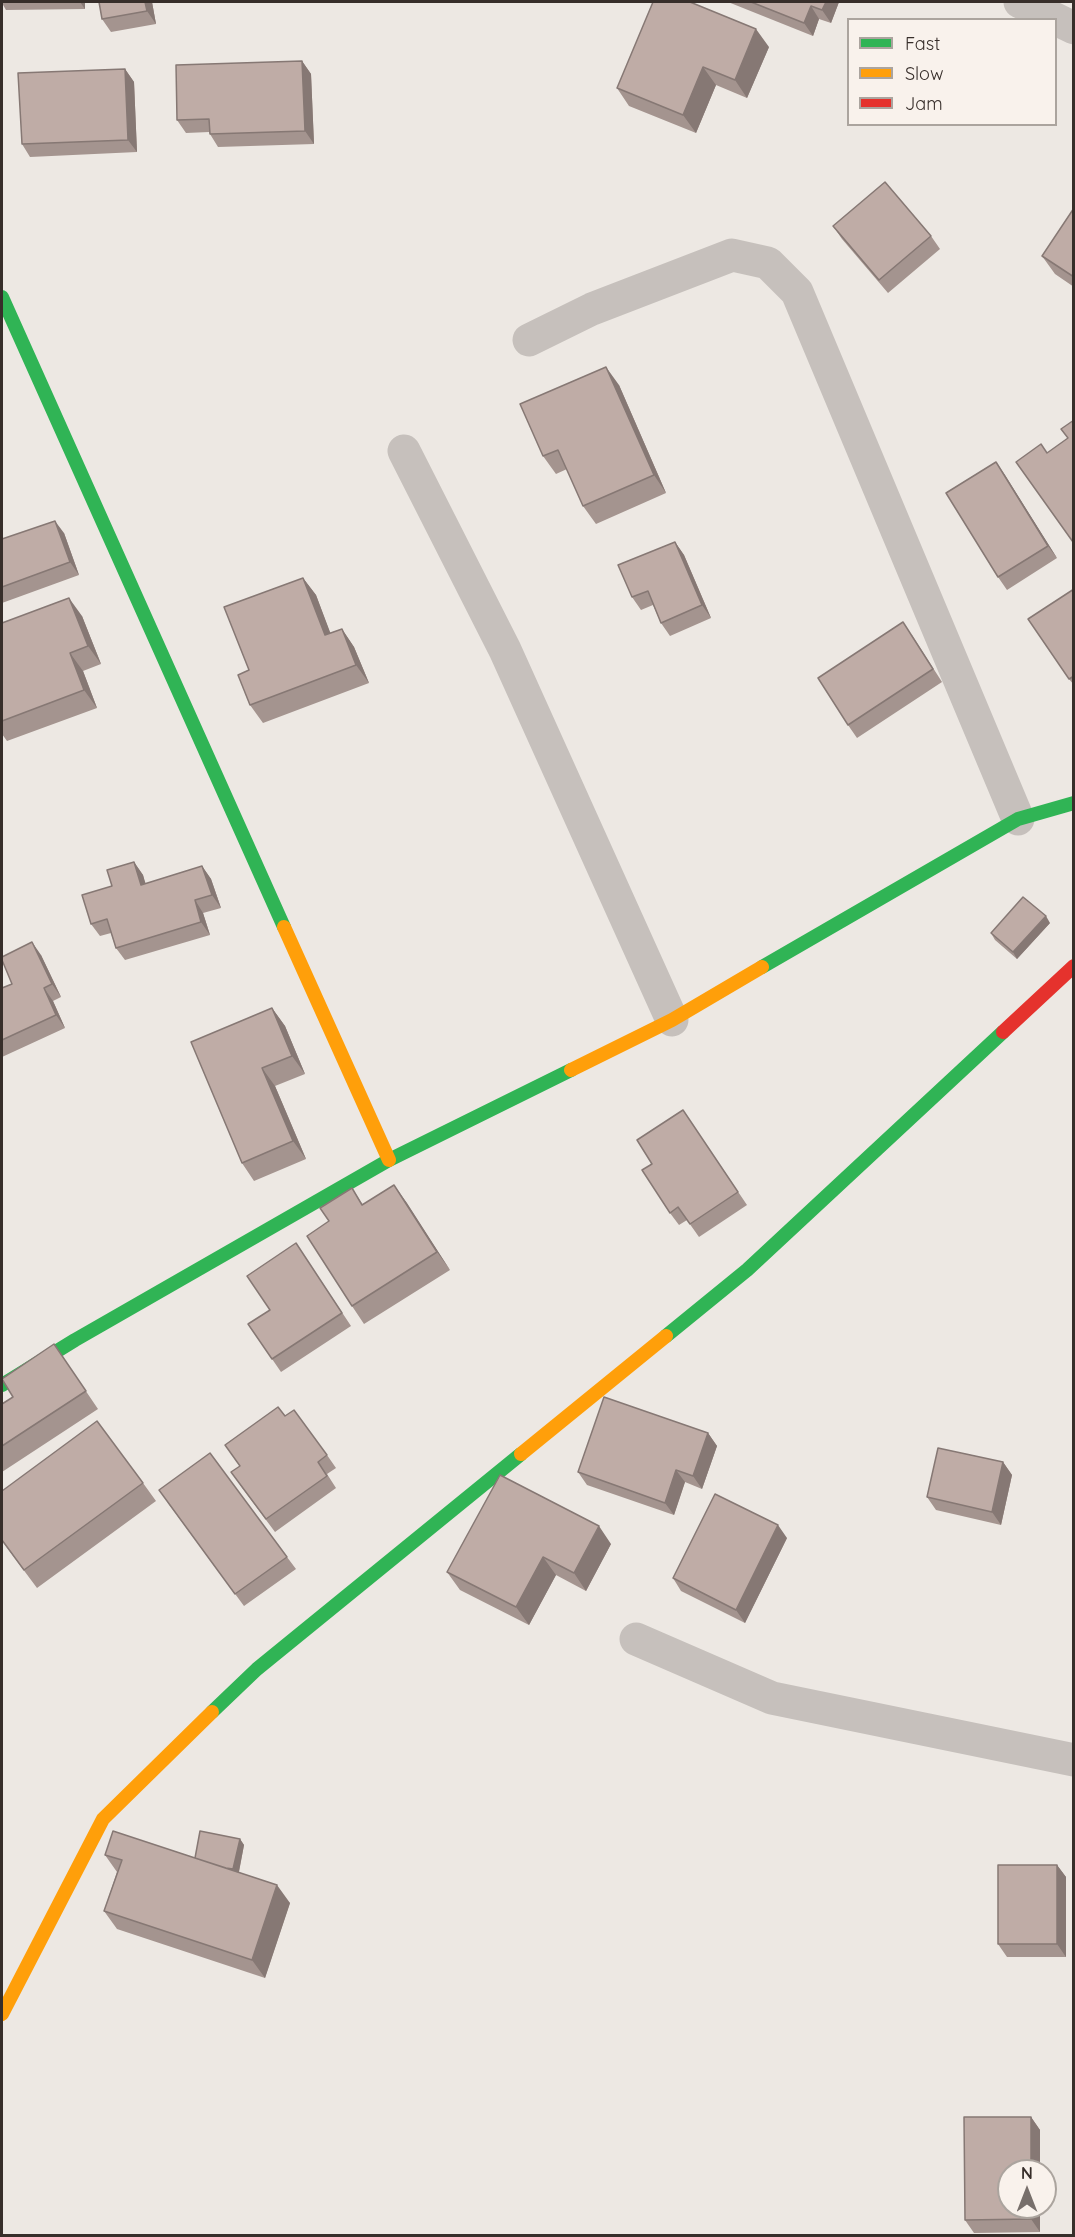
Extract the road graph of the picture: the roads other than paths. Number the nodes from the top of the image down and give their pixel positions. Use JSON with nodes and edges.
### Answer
{"nodes":[{"id":1,"x":1020,"y":2,"type":"edge"},
{"id":2,"x":1053,"y":18,"type":"edge"},
{"id":3,"x":1057,"y":20,"type":"edge"},
{"id":4,"x":1074,"y":28,"type":"edge"},
{"id":5,"x":2,"y":297,"type":"edge"},
{"id":6,"x":529,"y":340,"type":"dead end"},
{"id":7,"x":404,"y":451,"type":"dead end"},
{"id":8,"x":1074,"y":803,"type":"edge"},
{"id":9,"x":1018,"y":819,"type":"junction"},
{"id":10,"x":1074,"y":966,"type":"edge"},
{"id":11,"x":672,"y":1020,"type":"junction"},
{"id":12,"x":388,"y":1160,"type":"junction"},
{"id":13,"x":2,"y":1385,"type":"edge"},
{"id":14,"x":636,"y":1639,"type":"dead end"},
{"id":15,"x":1074,"y":1760,"type":"edge"},
{"id":16,"x":2,"y":2014,"type":"edge"}],
"edges":[{"from":1,"to":2,"type":"street"},
{"from":3,"to":4,"type":"street"},
{"from":5,"to":12,"type":"street"},
{"from":6,"to":9,"type":"street"},
{"from":7,"to":11,"type":"street"},
{"from":8,"to":9,"type":"street"},
{"from":9,"to":11,"type":"street"},
{"from":10,"to":16,"type":"street"},
{"from":11,"to":12,"type":"street"},
{"from":12,"to":13,"type":"street"},
{"from":14,"to":15,"type":"street"}]}
